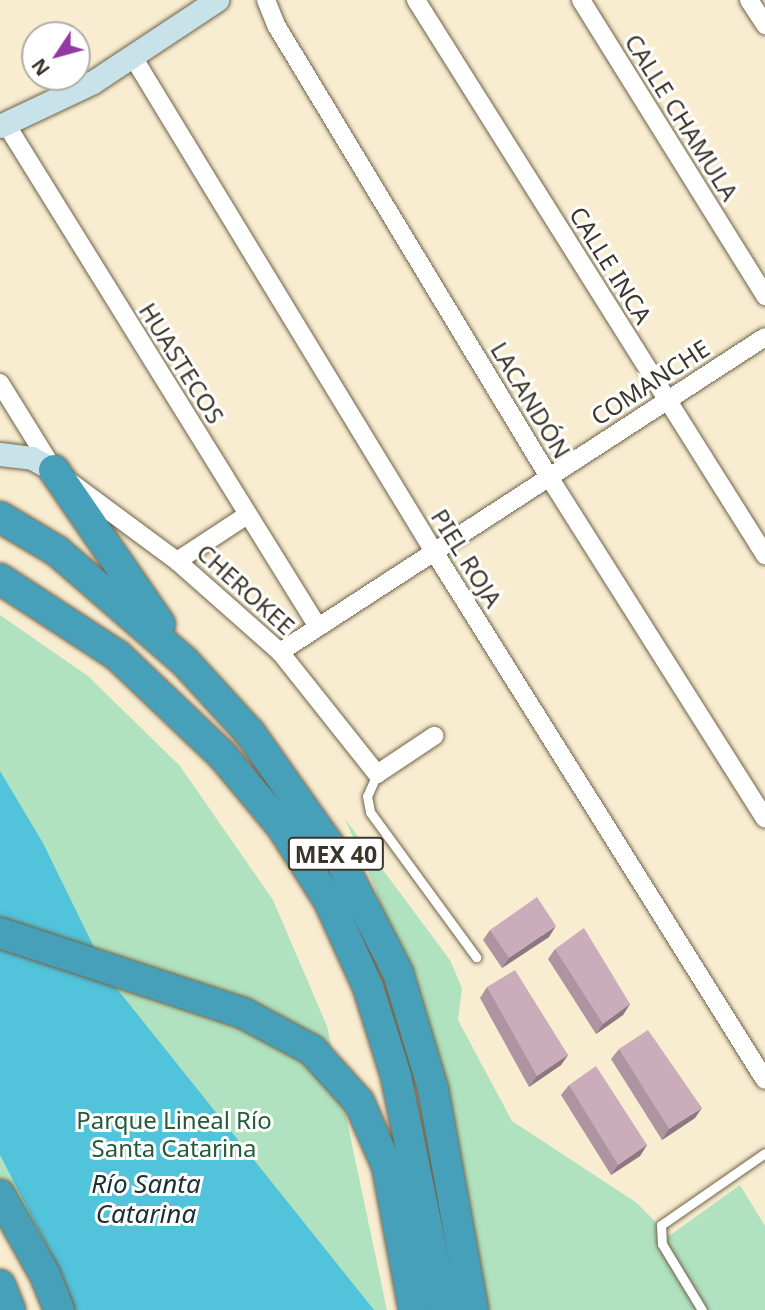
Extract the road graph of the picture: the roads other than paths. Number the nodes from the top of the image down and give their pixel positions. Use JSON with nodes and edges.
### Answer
{"nodes":[{"id":1,"x":217,"y":0,"type":"edge"},
{"id":2,"x":266,"y":0,"type":"edge"},
{"id":3,"x":416,"y":0,"type":"edge"},
{"id":4,"x":581,"y":0,"type":"edge"},
{"id":5,"x":749,"y":0,"type":"edge"},
{"id":6,"x":191,"y":7,"type":"edge"},
{"id":7,"x":765,"y":25,"type":"edge"},
{"id":8,"x":133,"y":57,"type":"junction"},
{"id":9,"x":3,"y":125,"type":"edge"},
{"id":10,"x":765,"y":296,"type":"edge"},
{"id":11,"x":765,"y":337,"type":"edge"},
{"id":12,"x":0,"y":383,"type":"edge"},
{"id":13,"x":667,"y":400,"type":"junction"},
{"id":14,"x":0,"y":454,"type":"edge"},
{"id":15,"x":54,"y":470,"type":"junction"},
{"id":16,"x":549,"y":477,"type":"junction"},
{"id":17,"x":247,"y":515,"type":"junction"},
{"id":18,"x":0,"y":517,"type":"edge"},
{"id":19,"x":433,"y":550,"type":"junction"},
{"id":20,"x":765,"y":555,"type":"edge"},
{"id":21,"x":177,"y":561,"type":"junction"},
{"id":22,"x":0,"y":579,"type":"edge"},
{"id":23,"x":318,"y":627,"type":"junction"},
{"id":24,"x":280,"y":652,"type":"junction"},
{"id":25,"x":186,"y":662,"type":"junction"},
{"id":26,"x":433,"y":736,"type":"dead end"},
{"id":27,"x":377,"y":774,"type":"junction"},
{"id":28,"x":765,"y":819,"type":"edge"},
{"id":29,"x":0,"y":933,"type":"edge"},
{"id":30,"x":476,"y":957,"type":"dead end"},
{"id":31,"x":765,"y":1080,"type":"edge"},
{"id":32,"x":765,"y":1153,"type":"edge"},
{"id":33,"x":0,"y":1195,"type":"edge"},
{"id":34,"x":0,"y":1285,"type":"edge"},
{"id":35,"x":10,"y":1310,"type":"edge"},
{"id":36,"x":59,"y":1310,"type":"edge"},
{"id":37,"x":414,"y":1310,"type":"edge"},
{"id":38,"x":444,"y":1310,"type":"edge"},
{"id":39,"x":473,"y":1310,"type":"edge"},
{"id":40,"x":702,"y":1310,"type":"edge"}],
"edges":[{"from":1,"to":6,"type":"street"},
{"from":2,"to":16,"type":"street","name":"LACANDÓN"},
{"from":3,"to":13,"type":"street","name":"CALLE INCA"},
{"from":4,"to":10,"type":"street","name":"CALLE CHAMULA"},
{"from":5,"to":7,"type":"street"},
{"from":6,"to":8,"type":"street"},
{"from":8,"to":9,"type":"street"},
{"from":8,"to":19,"type":"street","name":"PIEL ROJA"},
{"from":9,"to":17,"type":"street","name":"HUASTECOS"},
{"from":11,"to":13,"type":"street","name":"COMANCHE"},
{"from":12,"to":15,"type":"street"},
{"from":13,"to":16,"type":"street","name":"COMANCHE"},
{"from":13,"to":20,"type":"street","name":"CALLE INCA"},
{"from":14,"to":15,"type":"street"},
{"from":15,"to":21,"type":"street","name":"CHEROKEE"},
{"from":15,"to":25,"type":"highway"},
{"from":16,"to":19,"type":"street","name":"COMANCHE"},
{"from":16,"to":28,"type":"street","name":"LACANDÓN"},
{"from":17,"to":21,"type":"street"},
{"from":17,"to":23,"type":"street","name":"HUASTECOS"},
{"from":18,"to":25,"type":"highway","number":"MEX 40"},
{"from":19,"to":23,"type":"street","name":"COMANCHE"},
{"from":19,"to":31,"type":"street","name":"PIEL ROJA"},
{"from":21,"to":24,"type":"street","name":"CHEROKEE"},
{"from":22,"to":38,"type":"highway","number":"MEX 40"},
{"from":23,"to":24,"type":"street","name":"COMANCHE"},
{"from":24,"to":27,"type":"street","name":"CHEROKEE"},
{"from":25,"to":39,"type":"highway","number":"MEX 40"},
{"from":26,"to":27,"type":"street"},
{"from":27,"to":30,"type":"lane"},
{"from":29,"to":37,"type":"highway"},
{"from":32,"to":40,"type":"lane"},
{"from":33,"to":36,"type":"highway"},
{"from":34,"to":35,"type":"highway"}]}
